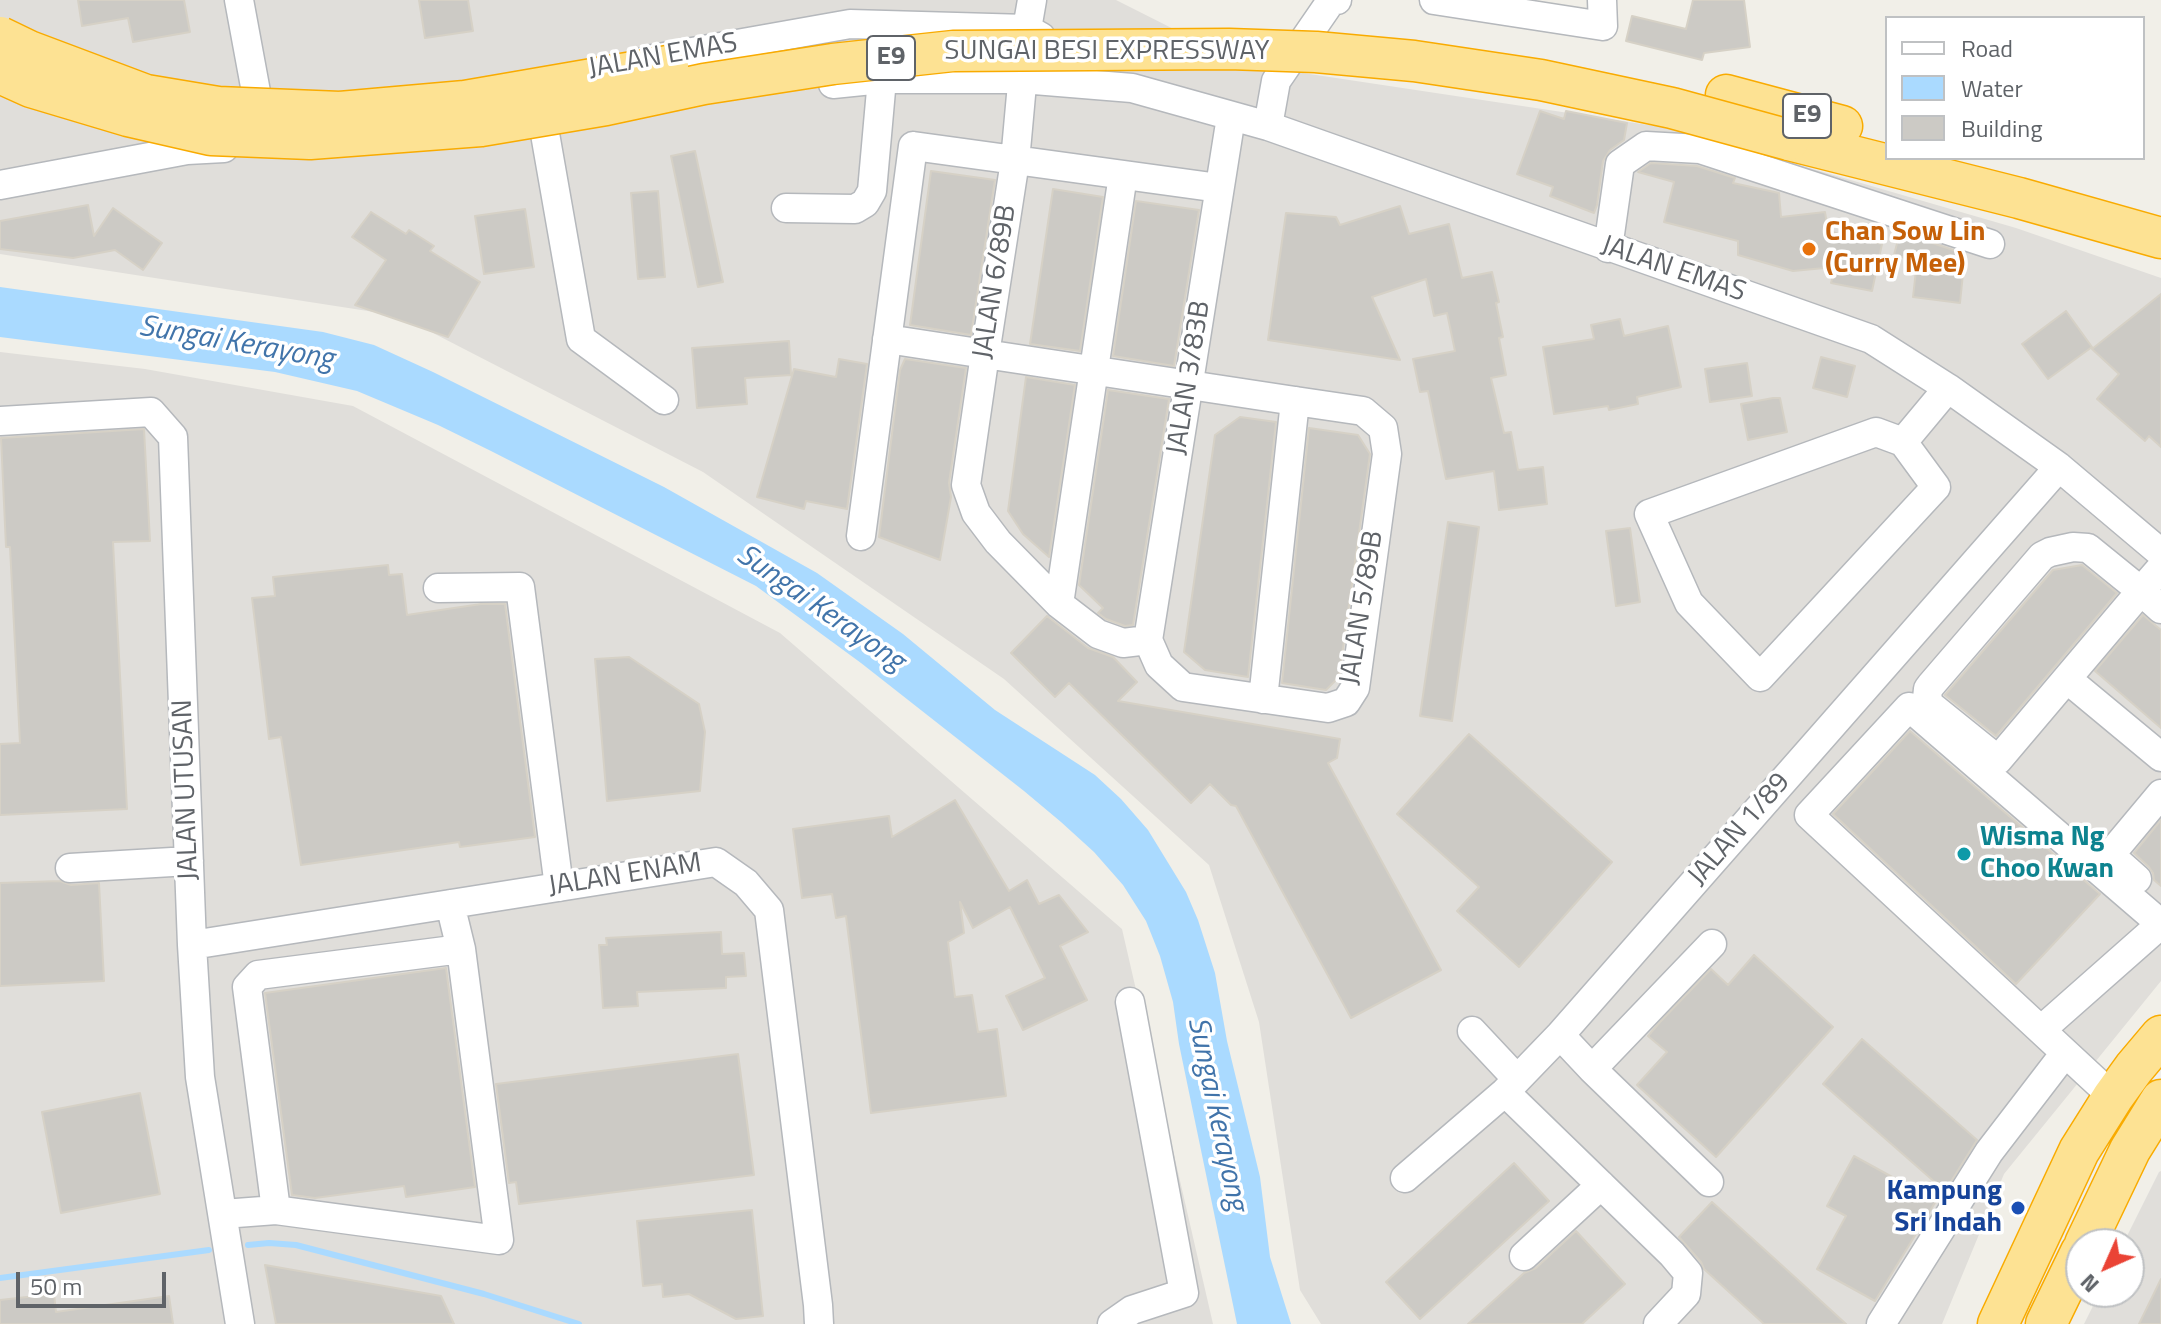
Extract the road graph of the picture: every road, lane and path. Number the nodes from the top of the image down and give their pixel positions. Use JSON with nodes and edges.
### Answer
{"nodes":[{"id":1,"x":239,"y":0,"type":"edge"},
{"id":2,"x":1032,"y":0,"type":"edge"},
{"id":3,"x":1337,"y":0,"type":"edge"},
{"id":4,"x":1434,"y":0,"type":"edge"},
{"id":5,"x":1602,"y":0,"type":"edge"},
{"id":6,"x":1027,"y":29,"type":"junction"},
{"id":7,"x":0,"y":37,"type":"edge"},
{"id":8,"x":0,"y":73,"type":"edge"},
{"id":9,"x":882,"y":79,"type":"junction"},
{"id":10,"x":1022,"y":79,"type":"junction"},
{"id":11,"x":1132,"y":88,"type":"junction"},
{"id":12,"x":1231,"y":117,"type":"junction"},
{"id":13,"x":261,"y":119,"type":"junction"},
{"id":14,"x":1268,"y":126,"type":"junction"},
{"id":15,"x":544,"y":128,"type":"junction"},
{"id":16,"x":1885,"y":136,"type":"edge"},
{"id":17,"x":187,"y":150,"type":"junction"},
{"id":18,"x":1973,"y":160,"type":"edge"},
{"id":19,"x":1015,"y":161,"type":"junction"},
{"id":20,"x":1123,"y":175,"type":"junction"},
{"id":21,"x":0,"y":185,"type":"edge"},
{"id":22,"x":1219,"y":188,"type":"junction"},
{"id":23,"x":2019,"y":198,"type":"junction"},
{"id":24,"x":786,"y":208,"type":"dead end"},
{"id":25,"x":2161,"y":209,"type":"edge"},
{"id":26,"x":2161,"y":238,"type":"edge"},
{"id":27,"x":1990,"y":244,"type":"dead end"},
{"id":28,"x":1608,"y":248,"type":"junction"},
{"id":29,"x":2161,"y":261,"type":"edge"},
{"id":30,"x":887,"y":339,"type":"junction"},
{"id":31,"x":985,"y":354,"type":"junction"},
{"id":32,"x":1095,"y":371,"type":"junction"},
{"id":33,"x":1189,"y":385,"type":"junction"},
{"id":34,"x":1948,"y":388,"type":"junction"},
{"id":35,"x":664,"y":400,"type":"dead end"},
{"id":36,"x":1295,"y":401,"type":"junction"},
{"id":37,"x":0,"y":421,"type":"edge"},
{"id":38,"x":1903,"y":442,"type":"junction"},
{"id":39,"x":2059,"y":467,"type":"junction"},
{"id":40,"x":861,"y":536,"type":"dead end"},
{"id":41,"x":2161,"y":553,"type":"edge"},
{"id":42,"x":2161,"y":568,"type":"edge"},
{"id":43,"x":438,"y":588,"type":"dead end"},
{"id":44,"x":2151,"y":600,"type":"edge"},
{"id":45,"x":1059,"y":604,"type":"junction"},
{"id":46,"x":1148,"y":640,"type":"junction"},
{"id":47,"x":2067,"y":679,"type":"junction"},
{"id":48,"x":1263,"y":699,"type":"junction"},
{"id":49,"x":2161,"y":757,"type":"edge"},
{"id":50,"x":1998,"y":760,"type":"junction"},
{"id":51,"x":2038,"y":793,"type":"dead end"},
{"id":52,"x":2161,"y":794,"type":"edge"},
{"id":53,"x":189,"y":861,"type":"junction"},
{"id":54,"x":70,"y":868,"type":"dead end"},
{"id":55,"x":559,"y":887,"type":"junction"},
{"id":56,"x":2161,"y":900,"type":"edge"},
{"id":57,"x":450,"y":904,"type":"junction"},
{"id":58,"x":2161,"y":924,"type":"edge"},
{"id":59,"x":1712,"y":944,"type":"dead end"},
{"id":60,"x":192,"y":945,"type":"junction"},
{"id":61,"x":461,"y":949,"type":"junction"},
{"id":62,"x":1130,"y":1002,"type":"dead end"},
{"id":63,"x":2041,"y":1030,"type":"junction"},
{"id":64,"x":1472,"y":1031,"type":"dead end"},
{"id":65,"x":1560,"y":1035,"type":"junction"},
{"id":66,"x":2161,"y":1036,"type":"edge"},
{"id":67,"x":2065,"y":1053,"type":"junction"},
{"id":68,"x":1592,"y":1069,"type":"junction"},
{"id":69,"x":1511,"y":1086,"type":"junction"},
{"id":70,"x":2113,"y":1097,"type":"junction"},
{"id":71,"x":2161,"y":1100,"type":"edge"},
{"id":72,"x":2146,"y":1142,"type":"edge"},
{"id":73,"x":1405,"y":1178,"type":"dead end"},
{"id":74,"x":1709,"y":1182,"type":"dead end"},
{"id":75,"x":1601,"y":1185,"type":"junction"},
{"id":76,"x":276,"y":1210,"type":"junction"},
{"id":77,"x":223,"y":1214,"type":"junction"},
{"id":78,"x":2095,"y":1228,"type":"edge"},
{"id":79,"x":1524,"y":1256,"type":"dead end"},
{"id":80,"x":2065,"y":1285,"type":"edge"},
{"id":81,"x":240,"y":1324,"type":"edge"},
{"id":82,"x":819,"y":1324,"type":"edge"},
{"id":83,"x":1112,"y":1324,"type":"edge"},
{"id":84,"x":1658,"y":1324,"type":"edge"},
{"id":85,"x":1881,"y":1324,"type":"edge"},
{"id":86,"x":1998,"y":1324,"type":"edge"},
{"id":87,"x":2046,"y":1324,"type":"edge"}],
"edges":[{"from":1,"to":13,"type":"street"},
{"from":2,"to":6,"type":"street","name":"JALAN 6/89B"},
{"from":3,"to":14,"type":"street"},
{"from":4,"to":5,"type":"street"},
{"from":6,"to":10,"type":"street","name":"JALAN 6/89B"},
{"from":6,"to":11,"type":"street","name":"JALAN EMAS"},
{"from":6,"to":13,"type":"street","name":"JALAN EMAS"},
{"from":7,"to":16,"type":"highway","name":"SUNGAI BESI EXPRESSWAY","number":"E9","bridge":true},
{"from":8,"to":23,"type":"highway","name":"SUNGAI BESI EXPRESSWAY","number":"E9","bridge":true},
{"from":9,"to":10,"type":"street","name":"JALAN EMAS"},
{"from":9,"to":15,"type":"street","name":"JALAN EMAS"},
{"from":9,"to":24,"type":"street"},
{"from":10,"to":11,"type":"street","name":"JALAN EMAS"},
{"from":10,"to":19,"type":"street","name":"JALAN 6/89B"},
{"from":11,"to":12,"type":"street","name":"JALAN EMAS"},
{"from":12,"to":14,"type":"street","name":"JALAN EMAS"},
{"from":12,"to":22,"type":"street","name":"JALAN 3/83B"},
{"from":13,"to":17,"type":"street","name":"JALAN EMAS"},
{"from":14,"to":28,"type":"street","name":"JALAN EMAS"},
{"from":15,"to":17,"type":"street","name":"JALAN EMAS"},
{"from":15,"to":35,"type":"street"},
{"from":17,"to":21,"type":"street","name":"JALAN EMAS"},
{"from":18,"to":25,"type":"highway"},
{"from":19,"to":20,"type":"street"},
{"from":19,"to":30,"type":"street"},
{"from":19,"to":31,"type":"street","name":"JALAN 6/89B"},
{"from":20,"to":22,"type":"street"},
{"from":20,"to":32,"type":"street"},
{"from":22,"to":33,"type":"street","name":"JALAN 3/83B"},
{"from":23,"to":26,"type":"highway","name":"SUNGAI BESI EXPRESSWAY","number":"E9"},
{"from":23,"to":29,"type":"highway"},
{"from":27,"to":28,"type":"street"},
{"from":28,"to":34,"type":"street","name":"JALAN EMAS"},
{"from":30,"to":31,"type":"street","name":"JALAN 5/89B"},
{"from":30,"to":40,"type":"street"},
{"from":31,"to":32,"type":"street","name":"JALAN 5/89B"},
{"from":31,"to":45,"type":"street","name":"JALAN 6/89B"},
{"from":32,"to":33,"type":"street","name":"JALAN 5/89B"},
{"from":32,"to":45,"type":"street"},
{"from":33,"to":36,"type":"street","name":"JALAN 5/89B"},
{"from":33,"to":46,"type":"street","name":"JALAN 3/83B"},
{"from":34,"to":38,"type":"street"},
{"from":34,"to":39,"type":"street","name":"JALAN EMAS"},
{"from":36,"to":48,"type":"street"},
{"from":36,"to":48,"type":"street","name":"JALAN 5/89B"},
{"from":37,"to":53,"type":"street","name":"JALAN UTUSAN"},
{"from":38,"to":38,"type":"street"},
{"from":39,"to":41,"type":"street","name":"JALAN EMAS"},
{"from":39,"to":65,"type":"street","name":"JALAN 1/89"},
{"from":42,"to":44,"type":"street"},
{"from":43,"to":55,"type":"street"},
{"from":44,"to":47,"type":"street"},
{"from":44,"to":50,"type":"street"},
{"from":45,"to":46,"type":"street"},
{"from":46,"to":48,"type":"street","name":"JALAN 5/89B"},
{"from":47,"to":49,"type":"street"},
{"from":47,"to":50,"type":"street"},
{"from":50,"to":51,"type":"street"},
{"from":52,"to":56,"type":"street"},
{"from":53,"to":54,"type":"street"},
{"from":53,"to":60,"type":"street","name":"JALAN UTUSAN"},
{"from":55,"to":57,"type":"street","name":"JALAN ENAM"},
{"from":55,"to":82,"type":"street","name":"JALAN ENAM"},
{"from":57,"to":60,"type":"street","name":"JALAN ENAM"},
{"from":57,"to":61,"type":"street"},
{"from":58,"to":63,"type":"street"},
{"from":58,"to":63,"type":"street"},
{"from":59,"to":68,"type":"street"},
{"from":60,"to":77,"type":"street","name":"JALAN UTUSAN"},
{"from":61,"to":76,"type":"street"},
{"from":61,"to":76,"type":"street"},
{"from":62,"to":83,"type":"street"},
{"from":63,"to":67,"type":"street"},
{"from":64,"to":69,"type":"street"},
{"from":65,"to":68,"type":"street"},
{"from":65,"to":69,"type":"street","name":"JALAN 1/89"},
{"from":66,"to":70,"type":"highway"},
{"from":67,"to":70,"type":"street"},
{"from":67,"to":85,"type":"street"},
{"from":68,"to":74,"type":"street"},
{"from":69,"to":73,"type":"street","name":"JALAN 1/89"},
{"from":69,"to":75,"type":"street"},
{"from":70,"to":86,"type":"highway"},
{"from":71,"to":72,"type":"highway"},
{"from":72,"to":78,"type":"highway"},
{"from":75,"to":79,"type":"street"},
{"from":75,"to":84,"type":"street"},
{"from":76,"to":77,"type":"street"},
{"from":77,"to":81,"type":"street","name":"JALAN UTUSAN"},
{"from":80,"to":87,"type":"highway"}]}
